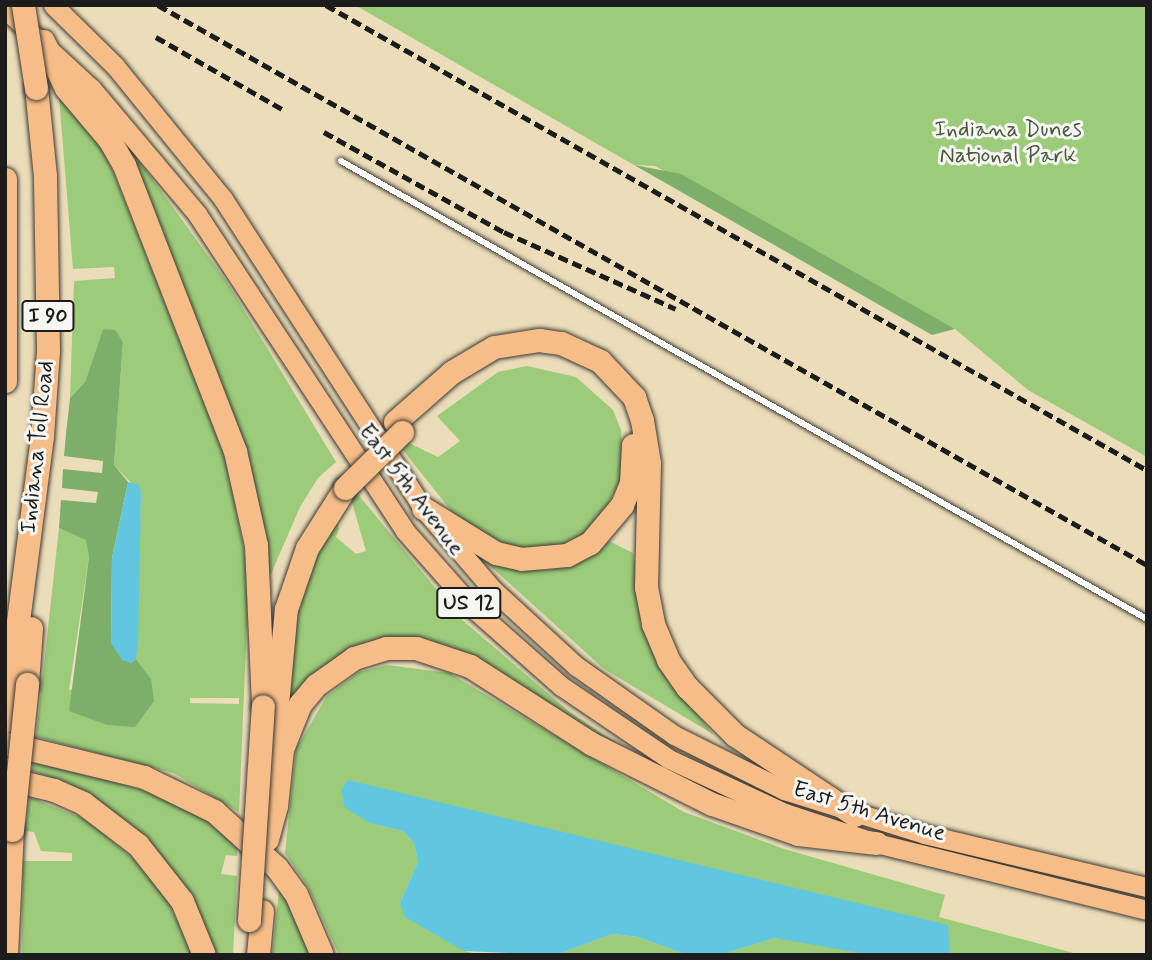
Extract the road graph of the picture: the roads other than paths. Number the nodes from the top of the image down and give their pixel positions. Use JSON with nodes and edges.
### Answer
{"nodes":[{"id":1,"x":23,"y":5,"type":"edge"},
{"id":2,"x":53,"y":5,"type":"edge"},
{"id":3,"x":5,"y":9,"type":"edge"},
{"id":4,"x":43,"y":41,"type":"junction"},
{"id":5,"x":341,"y":161,"type":"dead end"},
{"id":6,"x":5,"y":178,"type":"edge"},
{"id":7,"x":5,"y":381,"type":"edge"},
{"id":8,"x":398,"y":427,"type":"junction"},
{"id":9,"x":341,"y":483,"type":"junction"},
{"id":10,"x":423,"y":508,"type":"junction"},
{"id":11,"x":1147,"y":619,"type":"edge"},
{"id":12,"x":264,"y":668,"type":"junction"},
{"id":13,"x":19,"y":683,"type":"junction"},
{"id":14,"x":270,"y":705,"type":"junction"},
{"id":15,"x":5,"y":721,"type":"edge"},
{"id":16,"x":5,"y":743,"type":"edge"},
{"id":17,"x":5,"y":778,"type":"edge"},
{"id":18,"x":855,"y":815,"type":"junction"},
{"id":19,"x":267,"y":839,"type":"junction"},
{"id":20,"x":876,"y":843,"type":"junction"},
{"id":21,"x":1147,"y":887,"type":"edge"},
{"id":22,"x":1147,"y":910,"type":"edge"},
{"id":23,"x":256,"y":916,"type":"junction"},
{"id":24,"x":6,"y":955,"type":"edge"},
{"id":25,"x":204,"y":955,"type":"edge"},
{"id":26,"x":246,"y":955,"type":"edge"},
{"id":27,"x":258,"y":955,"type":"edge"},
{"id":28,"x":323,"y":955,"type":"edge"}],
"edges":[{"from":1,"to":13,"type":"highway","name":"Indiana Toll Road","number":"I 90","bridge":true},
{"from":2,"to":10,"type":"main road","name":"East 5th Avenue","number":"US 12"},
{"from":3,"to":4,"type":"main road","name":"East 5th Avenue","number":"US 12"},
{"from":4,"to":12,"type":"highway"},
{"from":4,"to":20,"type":"main road","name":"East 5th Avenue","number":"US 12"},
{"from":5,"to":11,"type":"lane"},
{"from":6,"to":7,"type":"highway","name":"Indiana Toll Road","number":"I 90"},
{"from":8,"to":9,"type":"highway","bridge":true},
{"from":8,"to":10,"type":"highway"},
{"from":8,"to":18,"type":"highway"},
{"from":9,"to":12,"type":"highway"},
{"from":9,"to":14,"type":"highway"},
{"from":10,"to":18,"type":"main road","name":"East 5th Avenue","number":"US 12"},
{"from":12,"to":14,"type":"highway"},
{"from":13,"to":15,"type":"highway"},
{"from":13,"to":24,"type":"highway","bridge":true},
{"from":14,"to":19,"type":"highway"},
{"from":14,"to":23,"type":"highway","bridge":true},
{"from":16,"to":28,"type":"highway"},
{"from":17,"to":25,"type":"highway"},
{"from":18,"to":21,"type":"main road","name":"East 5th Avenue","number":"US 12"},
{"from":19,"to":20,"type":"highway"},
{"from":19,"to":23,"type":"highway"},
{"from":20,"to":22,"type":"main road","name":"East 5th Avenue","number":"US 12"},
{"from":23,"to":26,"type":"highway"},
{"from":23,"to":27,"type":"highway"}]}
